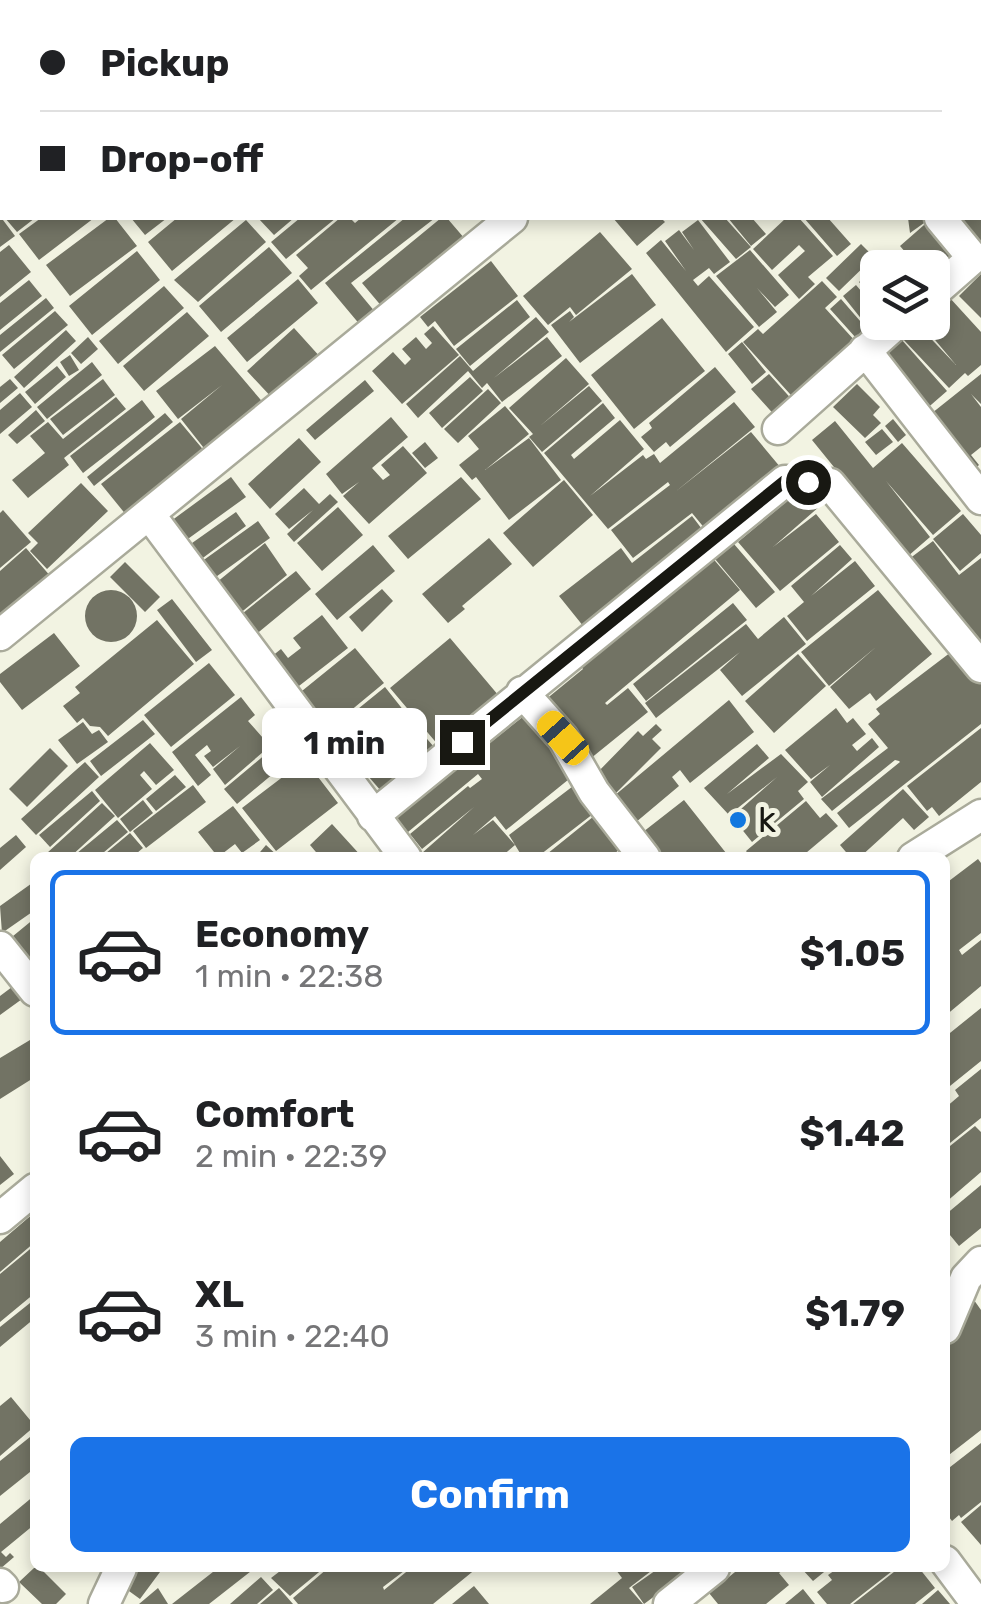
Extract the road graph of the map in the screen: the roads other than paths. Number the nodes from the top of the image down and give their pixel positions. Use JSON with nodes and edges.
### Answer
{"nodes":[{"id":1,"x":510,"y":220,"type":"edge"},
{"id":2,"x":942,"y":220,"type":"edge"},
{"id":3,"x":977,"y":256,"type":"edge"},
{"id":4,"x":950,"y":279,"type":"edge"},
{"id":5,"x":877,"y":340,"type":"edge"},
{"id":6,"x":865,"y":350,"type":"junction"},
{"id":7,"x":778,"y":429,"type":"dead end"},
{"id":8,"x":981,"y":498,"type":"edge"},
{"id":9,"x":148,"y":514,"type":"junction"},
{"id":10,"x":0,"y":635,"type":"edge"},
{"id":11,"x":981,"y":666,"type":"edge"},
{"id":12,"x":522,"y":692,"type":"junction"},
{"id":13,"x":981,"y":815,"type":"edge"},
{"id":14,"x":372,"y":816,"type":"junction"},
{"id":15,"x":392,"y":852,"type":"edge"},
{"id":16,"x":640,"y":852,"type":"edge"},
{"id":17,"x":922,"y":852,"type":"edge"},
{"id":18,"x":0,"y":946,"type":"edge"},
{"id":19,"x":30,"y":984,"type":"edge"},
{"id":20,"x":30,"y":1194,"type":"edge"},
{"id":21,"x":1,"y":1215,"type":"edge"},
{"id":22,"x":976,"y":1280,"type":"edge"},
{"id":23,"x":950,"y":1320,"type":"edge"},
{"id":24,"x":950,"y":1568,"type":"edge"},
{"id":25,"x":119,"y":1572,"type":"edge"},
{"id":26,"x":709,"y":1572,"type":"edge"},
{"id":27,"x":104,"y":1604,"type":"edge"},
{"id":28,"x":668,"y":1604,"type":"edge"},
{"id":29,"x":977,"y":1604,"type":"edge"}],
"edges":[{"from":1,"to":9,"type":"street"},
{"from":2,"to":3,"type":"street"},
{"from":3,"to":4,"type":"street"},
{"from":5,"to":6,"type":"street"},
{"from":6,"to":7,"type":"street"},
{"from":6,"to":8,"type":"street"},
{"from":9,"to":10,"type":"street"},
{"from":9,"to":14,"type":"street"},
{"from":11,"to":12,"type":"street"},
{"from":12,"to":14,"type":"street"},
{"from":12,"to":16,"type":"street"},
{"from":13,"to":17,"type":"street"},
{"from":14,"to":15,"type":"street"},
{"from":18,"to":19,"type":"street"},
{"from":20,"to":21,"type":"street"},
{"from":22,"to":23,"type":"street"},
{"from":24,"to":29,"type":"street"},
{"from":25,"to":27,"type":"street"},
{"from":26,"to":28,"type":"street"}]}
